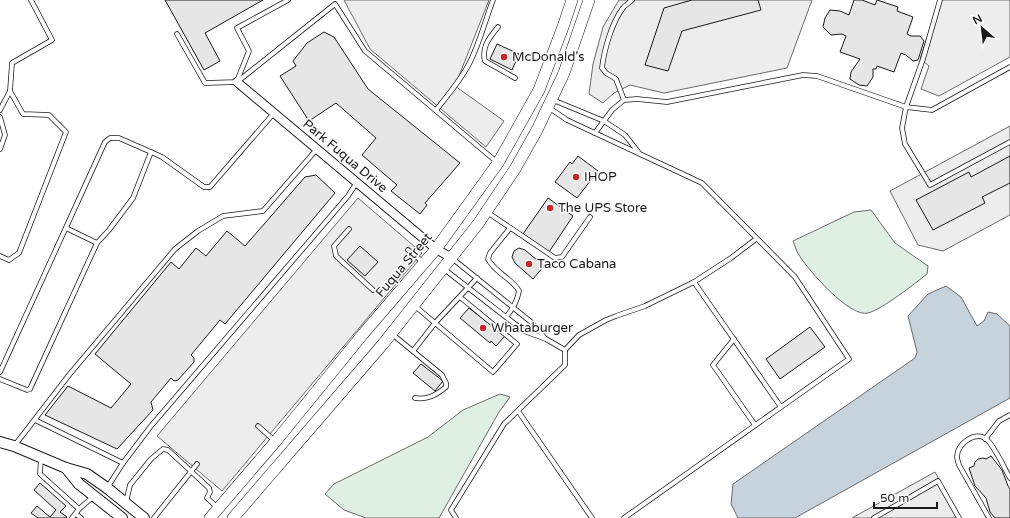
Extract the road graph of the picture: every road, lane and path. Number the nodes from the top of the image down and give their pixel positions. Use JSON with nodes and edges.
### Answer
{"nodes":[{"id":1,"x":31,"y":0,"type":"edge"},
{"id":2,"x":288,"y":0,"type":"edge"},
{"id":3,"x":492,"y":0,"type":"edge"},
{"id":4,"x":572,"y":0,"type":"edge"},
{"id":5,"x":632,"y":0,"type":"edge"},
{"id":6,"x":940,"y":0,"type":"edge"},
{"id":7,"x":589,"y":1,"type":"edge"},
{"id":8,"x":334,"y":2,"type":"edge"},
{"id":9,"x":498,"y":27,"type":"dead end"},
{"id":10,"x":177,"y":34,"type":"dead end"},
{"id":11,"x":1010,"y":67,"type":"edge"},
{"id":12,"x":515,"y":78,"type":"dead end"},
{"id":13,"x":237,"y":82,"type":"junction"},
{"id":14,"x":10,"y":91,"type":"junction"},
{"id":15,"x":533,"y":100,"type":"junction"},
{"id":16,"x":624,"y":100,"type":"junction"},
{"id":17,"x":550,"y":103,"type":"junction"},
{"id":18,"x":906,"y":107,"type":"junction"},
{"id":19,"x":0,"y":110,"type":"edge"},
{"id":20,"x":436,"y":110,"type":"junction"},
{"id":21,"x":274,"y":112,"type":"junction"},
{"id":22,"x":0,"y":117,"type":"edge"},
{"id":23,"x":604,"y":121,"type":"junction"},
{"id":24,"x":596,"y":133,"type":"junction"},
{"id":25,"x":1010,"y":142,"type":"edge"},
{"id":26,"x":0,"y":149,"type":"edge"},
{"id":27,"x":317,"y":149,"type":"junction"},
{"id":28,"x":151,"y":152,"type":"junction"},
{"id":29,"x":640,"y":155,"type":"junction"},
{"id":30,"x":498,"y":163,"type":"junction"},
{"id":31,"x":515,"y":169,"type":"junction"},
{"id":32,"x":357,"y":182,"type":"junction"},
{"id":33,"x":487,"y":212,"type":"junction"},
{"id":34,"x":590,"y":217,"type":"dead end"},
{"id":35,"x":66,"y":228,"type":"junction"},
{"id":36,"x":510,"y":228,"type":"junction"},
{"id":37,"x":349,"y":229,"type":"dead end"},
{"id":38,"x":756,"y":238,"type":"junction"},
{"id":39,"x":97,"y":243,"type":"junction"},
{"id":40,"x":436,"y":249,"type":"junction"},
{"id":41,"x":408,"y":250,"type":"dead end"},
{"id":42,"x":0,"y":256,"type":"edge"},
{"id":43,"x":452,"y":258,"type":"junction"},
{"id":44,"x":424,"y":263,"type":"junction"},
{"id":45,"x":444,"y":269,"type":"junction"},
{"id":46,"x":477,"y":278,"type":"junction"},
{"id":47,"x":694,"y":282,"type":"junction"},
{"id":48,"x":468,"y":288,"type":"junction"},
{"id":49,"x":373,"y":290,"type":"dead end"},
{"id":50,"x":460,"y":297,"type":"junction"},
{"id":51,"x":414,"y":306,"type":"junction"},
{"id":52,"x":513,"y":309,"type":"junction"},
{"id":53,"x":506,"y":317,"type":"junction"},
{"id":54,"x":435,"y":323,"type":"junction"},
{"id":55,"x":392,"y":334,"type":"junction"},
{"id":56,"x":546,"y":339,"type":"junction"},
{"id":57,"x":734,"y":339,"type":"junction"},
{"id":58,"x":565,"y":350,"type":"junction"},
{"id":59,"x":413,"y":351,"type":"junction"},
{"id":60,"x":0,"y":372,"type":"edge"},
{"id":61,"x":0,"y":379,"type":"edge"},
{"id":62,"x":415,"y":398,"type":"dead end"},
{"id":63,"x":782,"y":407,"type":"junction"},
{"id":64,"x":518,"y":411,"type":"junction"},
{"id":65,"x":1010,"y":415,"type":"edge"},
{"id":66,"x":35,"y":420,"type":"junction"},
{"id":67,"x":755,"y":425,"type":"junction"},
{"id":68,"x":258,"y":426,"type":"dead end"},
{"id":69,"x":985,"y":439,"type":"junction"},
{"id":70,"x":276,"y":441,"type":"junction"},
{"id":71,"x":0,"y":442,"type":"edge"},
{"id":72,"x":14,"y":446,"type":"junction"},
{"id":73,"x":290,"y":452,"type":"junction"},
{"id":74,"x":42,"y":457,"type":"junction"},
{"id":75,"x":123,"y":463,"type":"junction"},
{"id":76,"x":197,"y":464,"type":"dead end"},
{"id":77,"x":66,"y":468,"type":"junction"},
{"id":78,"x":191,"y":472,"type":"junction"},
{"id":79,"x":1010,"y":478,"type":"edge"},
{"id":80,"x":107,"y":488,"type":"junction"},
{"id":81,"x":94,"y":496,"type":"junction"},
{"id":82,"x":126,"y":503,"type":"junction"},
{"id":83,"x":219,"y":508,"type":"junction"},
{"id":84,"x":79,"y":509,"type":"junction"},
{"id":85,"x":76,"y":514,"type":"junction"},
{"id":86,"x":72,"y":518,"type":"edge"},
{"id":87,"x":81,"y":518,"type":"edge"},
{"id":88,"x":122,"y":518,"type":"edge"},
{"id":89,"x":144,"y":518,"type":"edge"},
{"id":90,"x":154,"y":518,"type":"edge"},
{"id":91,"x":210,"y":518,"type":"edge"},
{"id":92,"x":233,"y":518,"type":"edge"},
{"id":93,"x":456,"y":518,"type":"edge"},
{"id":94,"x":592,"y":518,"type":"edge"},
{"id":95,"x":624,"y":518,"type":"edge"},
{"id":96,"x":874,"y":518,"type":"edge"},
{"id":97,"x":959,"y":518,"type":"edge"},
{"id":98,"x":989,"y":518,"type":"edge"}],
"edges":[{"from":1,"to":14,"type":"lane"},
{"from":2,"to":13,"type":"lane"},
{"from":3,"to":20,"type":"lane"},
{"from":4,"to":15,"type":"main road","name":"Fuqua Street"},
{"from":5,"to":16,"type":"lane"},
{"from":6,"to":18,"type":"lane"},
{"from":7,"to":17,"type":"main road"},
{"from":8,"to":13,"type":"lane"},
{"from":8,"to":20,"type":"lane"},
{"from":9,"to":12,"type":"lane"},
{"from":10,"to":13,"type":"lane"},
{"from":11,"to":18,"type":"lane"},
{"from":13,"to":21,"type":"street","name":"Park Fuqua Drive"},
{"from":14,"to":19,"type":"lane"},
{"from":14,"to":42,"type":"lane"},
{"from":15,"to":17,"type":"main road"},
{"from":15,"to":30,"type":"main road","name":"Fuqua Street"},
{"from":16,"to":18,"type":"lane"},
{"from":16,"to":23,"type":"lane"},
{"from":17,"to":23,"type":"lane"},
{"from":17,"to":24,"type":"lane"},
{"from":17,"to":31,"type":"main road"},
{"from":18,"to":25,"type":"lane"},
{"from":20,"to":30,"type":"lane"},
{"from":21,"to":27,"type":"street","name":"Park Fuqua Drive"},
{"from":21,"to":28,"type":"lane"},
{"from":22,"to":26,"type":"lane"},
{"from":23,"to":24,"type":"lane"},
{"from":23,"to":29,"type":"lane"},
{"from":24,"to":29,"type":"lane"},
{"from":27,"to":32,"type":"street","name":"Park Fuqua Drive"},
{"from":27,"to":66,"type":"lane"},
{"from":28,"to":35,"type":"lane"},
{"from":28,"to":39,"type":"lane"},
{"from":29,"to":38,"type":"lane"},
{"from":30,"to":31,"type":"main road"},
{"from":30,"to":40,"type":"main road","name":"Fuqua Street"},
{"from":31,"to":33,"type":"main road"},
{"from":32,"to":40,"type":"street","name":"Park Fuqua Drive"},
{"from":32,"to":75,"type":"lane"},
{"from":33,"to":36,"type":"lane"},
{"from":33,"to":43,"type":"main road"},
{"from":34,"to":36,"type":"lane"},
{"from":35,"to":39,"type":"lane"},
{"from":35,"to":60,"type":"lane"},
{"from":36,"to":52,"type":"lane"},
{"from":37,"to":49,"type":"lane"},
{"from":38,"to":47,"type":"lane"},
{"from":38,"to":63,"type":"lane"},
{"from":39,"to":61,"type":"lane"},
{"from":40,"to":43,"type":"street","name":"Park Fuqua Drive"},
{"from":40,"to":44,"type":"main road","name":"Fuqua Street"},
{"from":40,"to":45,"type":"street","name":"Park Fuqua Drive"},
{"from":41,"to":44,"type":"lane"},
{"from":43,"to":45,"type":"main road"},
{"from":43,"to":46,"type":"lane","name":"Park Fuqua Drive"},
{"from":44,"to":70,"type":"main road","name":"Fuqua Street"},
{"from":45,"to":48,"type":"lane","name":"Park Fuqua Drive"},
{"from":45,"to":51,"type":"main road"},
{"from":46,"to":48,"type":"lane"},
{"from":46,"to":52,"type":"lane","name":"Park Fuqua Drive"},
{"from":47,"to":57,"type":"lane"},
{"from":47,"to":58,"type":"lane"},
{"from":48,"to":50,"type":"lane"},
{"from":48,"to":53,"type":"lane","name":"Park Fuqua Drive"},
{"from":50,"to":54,"type":"lane"},
{"from":50,"to":54,"type":"lane"},
{"from":51,"to":54,"type":"lane"},
{"from":51,"to":55,"type":"main road"},
{"from":52,"to":53,"type":"lane"},
{"from":52,"to":56,"type":"lane","name":"Park Fuqua Drive"},
{"from":53,"to":56,"type":"lane","name":"Park Fuqua Drive"},
{"from":54,"to":59,"type":"lane"},
{"from":55,"to":59,"type":"lane"},
{"from":55,"to":73,"type":"main road"},
{"from":56,"to":58,"type":"lane"},
{"from":57,"to":63,"type":"lane"},
{"from":57,"to":67,"type":"lane"},
{"from":58,"to":64,"type":"lane"},
{"from":59,"to":62,"type":"lane"},
{"from":63,"to":67,"type":"lane"},
{"from":64,"to":93,"type":"lane"},
{"from":64,"to":94,"type":"lane"},
{"from":65,"to":69,"type":"lane"},
{"from":66,"to":72,"type":"lane"},
{"from":66,"to":75,"type":"lane"},
{"from":67,"to":95,"type":"lane"},
{"from":68,"to":70,"type":"lane"},
{"from":69,"to":79,"type":"lane"},
{"from":69,"to":98,"type":"lane"},
{"from":70,"to":73,"type":"main road"},
{"from":70,"to":83,"type":"main road","name":"Fuqua Street"},
{"from":71,"to":72,"type":"street"},
{"from":72,"to":74,"type":"street"},
{"from":73,"to":92,"type":"main road"},
{"from":74,"to":77,"type":"street"},
{"from":74,"to":84,"type":"lane"},
{"from":75,"to":80,"type":"lane"},
{"from":76,"to":78,"type":"lane"},
{"from":77,"to":80,"type":"street"},
{"from":77,"to":81,"type":"street"},
{"from":78,"to":82,"type":"lane"},
{"from":78,"to":83,"type":"lane"},
{"from":78,"to":90,"type":"lane"},
{"from":80,"to":82,"type":"street"},
{"from":81,"to":84,"type":"lane"},
{"from":81,"to":88,"type":"street"},
{"from":82,"to":89,"type":"street"},
{"from":83,"to":91,"type":"main road","name":"Fuqua Street"},
{"from":84,"to":85,"type":"lane"},
{"from":85,"to":86,"type":"lane"},
{"from":85,"to":87,"type":"lane"},
{"from":96,"to":97,"type":"lane"}]}
